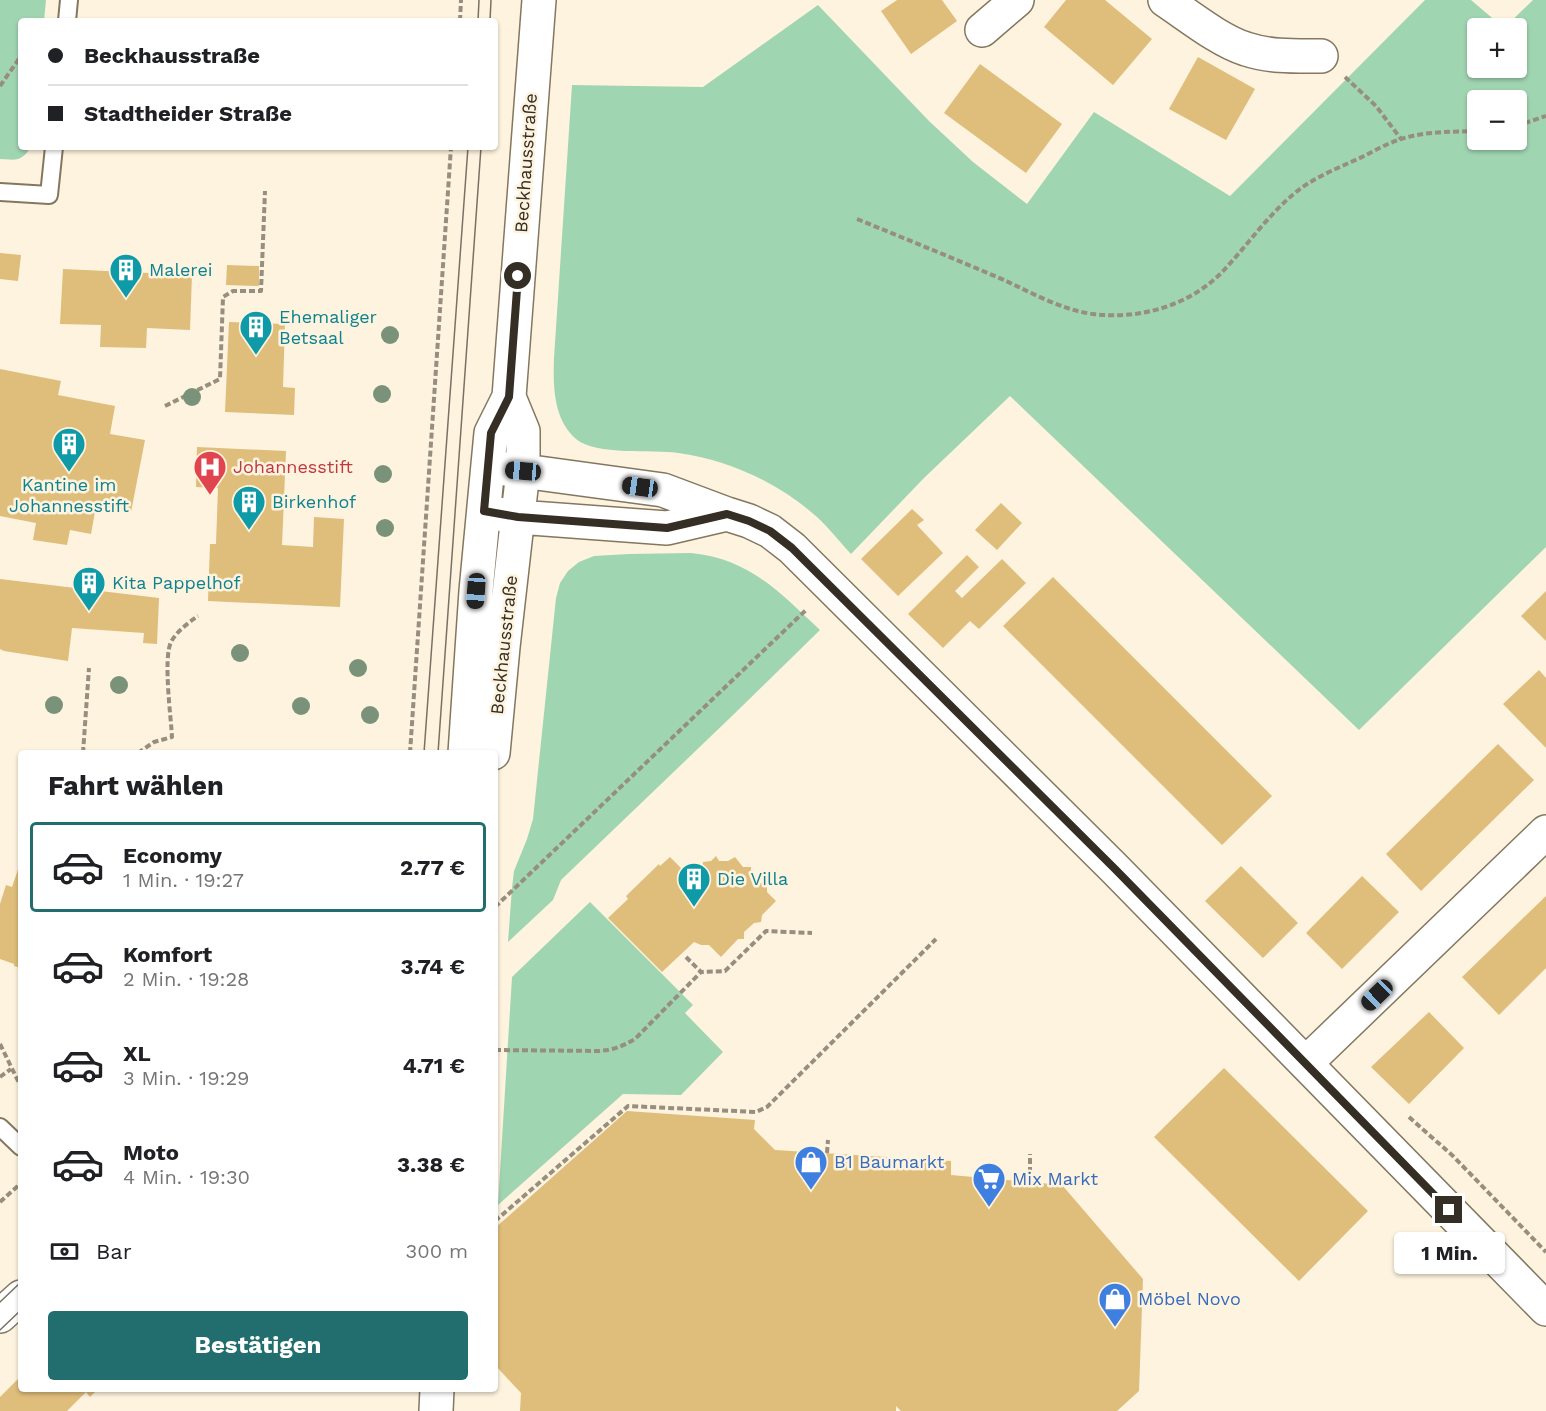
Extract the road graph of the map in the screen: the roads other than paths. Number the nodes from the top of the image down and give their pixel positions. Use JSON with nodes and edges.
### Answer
{"nodes":[{"id":1,"x":69,"y":0,"type":"edge"},
{"id":2,"x":539,"y":0,"type":"edge"},
{"id":3,"x":1017,"y":0,"type":"edge"},
{"id":4,"x":1166,"y":0,"type":"edge"},
{"id":5,"x":67,"y":18,"type":"edge"},
{"id":6,"x":982,"y":30,"type":"dead end"},
{"id":7,"x":1322,"y":56,"type":"road end"},
{"id":8,"x":54,"y":150,"type":"edge"},
{"id":9,"x":0,"y":192,"type":"edge"},
{"id":10,"x":509,"y":397,"type":"junction"},
{"id":11,"x":488,"y":467,"type":"junction"},
{"id":12,"x":523,"y":471,"type":"junction"},
{"id":13,"x":484,"y":511,"type":"junction"},
{"id":14,"x":727,"y":514,"type":"junction"},
{"id":15,"x":518,"y":517,"type":"junction"},
{"id":16,"x":465,"y":750,"type":"edge"},
{"id":17,"x":493,"y":750,"type":"edge"},
{"id":18,"x":1546,"y":832,"type":"edge"},
{"id":19,"x":1306,"y":1063,"type":"junction"},
{"id":20,"x":0,"y":1127,"type":"edge"},
{"id":21,"x":18,"y":1144,"type":"edge"},
{"id":22,"x":18,"y":1300,"type":"edge"},
{"id":23,"x":1546,"y":1309,"type":"edge"},
{"id":24,"x":0,"y":1316,"type":"edge"},
{"id":25,"x":437,"y":1392,"type":"edge"},
{"id":26,"x":436,"y":1411,"type":"edge"}],
"edges":[{"from":1,"to":5,"type":"lane"},
{"from":2,"to":10,"type":"street","name":"Beckhausstraße"},
{"from":3,"to":6,"type":"street"},
{"from":4,"to":7,"type":"street"},
{"from":8,"to":9,"type":"lane"},
{"from":10,"to":11,"type":"street","name":"Beckhausstraße"},
{"from":10,"to":12,"type":"street","name":"Beckhausstraße"},
{"from":11,"to":12,"type":"street"},
{"from":11,"to":13,"type":"street","name":"Beckhausstraße"},
{"from":12,"to":14,"type":"street"},
{"from":12,"to":15,"type":"street","name":"Beckhausstraße"},
{"from":13,"to":15,"type":"street"},
{"from":13,"to":16,"type":"street","name":"Beckhausstraße"},
{"from":14,"to":15,"type":"street"},
{"from":14,"to":19,"type":"street"},
{"from":15,"to":17,"type":"street","name":"Beckhausstraße"},
{"from":18,"to":19,"type":"street"},
{"from":19,"to":23,"type":"street"},
{"from":20,"to":21,"type":"lane"},
{"from":22,"to":24,"type":"street"},
{"from":25,"to":26,"type":"street"}]}
